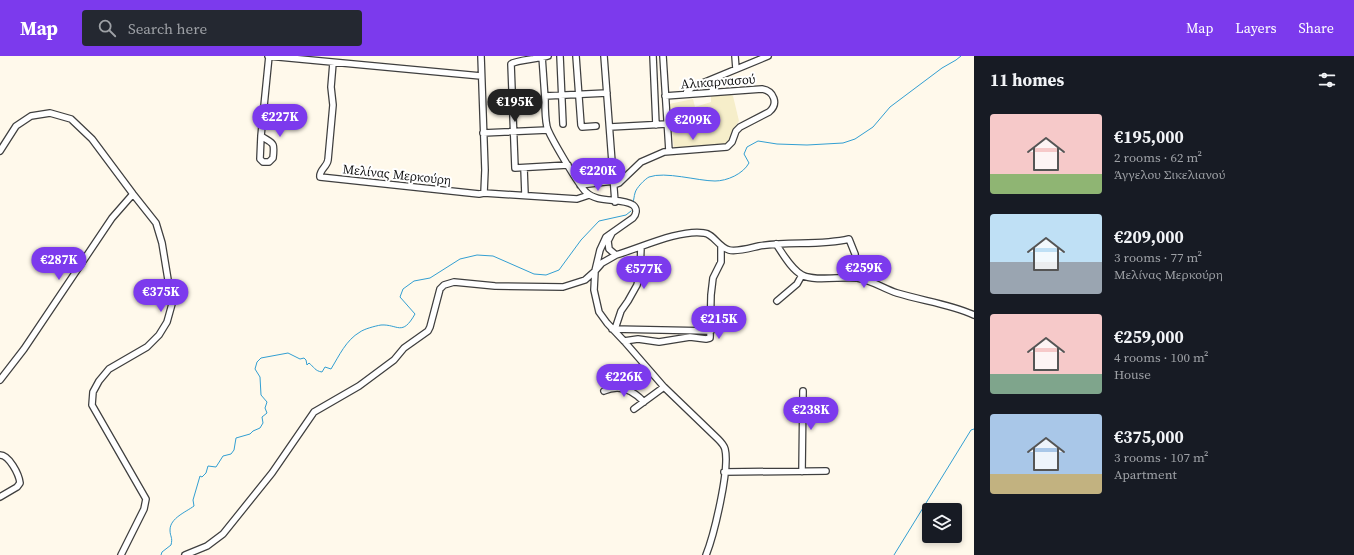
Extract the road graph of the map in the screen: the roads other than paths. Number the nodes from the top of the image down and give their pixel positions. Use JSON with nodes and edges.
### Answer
{"nodes":[{"id":1,"x":269,"y":56,"type":"edge"},
{"id":2,"x":481,"y":56,"type":"edge"},
{"id":3,"x":560,"y":56,"type":"edge"},
{"id":4,"x":576,"y":56,"type":"edge"},
{"id":5,"x":604,"y":56,"type":"edge"},
{"id":6,"x":653,"y":56,"type":"edge"},
{"id":7,"x":663,"y":56,"type":"edge"},
{"id":8,"x":735,"y":56,"type":"edge"},
{"id":9,"x":768,"y":56,"type":"edge"},
{"id":10,"x":544,"y":57,"type":"edge"},
{"id":11,"x":333,"y":62,"type":"junction"},
{"id":12,"x":736,"y":69,"type":"junction"},
{"id":13,"x":481,"y":76,"type":"junction"},
{"id":14,"x":711,"y":80,"type":"junction"},
{"id":15,"x":713,"y":92,"type":"junction"},
{"id":16,"x":607,"y":93,"type":"junction"},
{"id":17,"x":579,"y":94,"type":"junction"},
{"id":18,"x":686,"y":94,"type":"junction"},
{"id":19,"x":561,"y":95,"type":"junction"},
{"id":20,"x":545,"y":96,"type":"junction"},
{"id":21,"x":665,"y":96,"type":"junction"},
{"id":22,"x":563,"y":124,"type":"dead end"},
{"id":23,"x":667,"y":124,"type":"junction"},
{"id":24,"x":656,"y":125,"type":"junction"},
{"id":25,"x":596,"y":126,"type":"dead end"},
{"id":26,"x":610,"y":127,"type":"junction"},
{"id":27,"x":548,"y":130,"type":"junction"},
{"id":28,"x":514,"y":132,"type":"junction"},
{"id":29,"x":483,"y":133,"type":"junction"},
{"id":30,"x":261,"y":136,"type":"dead end"},
{"id":31,"x":0,"y":151,"type":"edge"},
{"id":32,"x":669,"y":151,"type":"junction"},
{"id":33,"x":568,"y":165,"type":"junction"},
{"id":34,"x":524,"y":168,"type":"junction"},
{"id":35,"x":614,"y":183,"type":"junction"},
{"id":36,"x":580,"y":185,"type":"junction"},
{"id":37,"x":484,"y":193,"type":"junction"},
{"id":38,"x":133,"y":194,"type":"junction"},
{"id":39,"x":525,"y":195,"type":"junction"},
{"id":40,"x":589,"y":195,"type":"junction"},
{"id":41,"x":615,"y":202,"type":"junction"},
{"id":42,"x":612,"y":233,"type":"junction"},
{"id":43,"x":776,"y":244,"type":"junction"},
{"id":44,"x":720,"y":246,"type":"junction"},
{"id":45,"x":641,"y":247,"type":"junction"},
{"id":46,"x":854,"y":254,"type":"dead end"},
{"id":47,"x":616,"y":255,"type":"junction"},
{"id":48,"x":595,"y":271,"type":"junction"},
{"id":49,"x":802,"y":275,"type":"junction"},
{"id":50,"x":777,"y":301,"type":"dead end"},
{"id":51,"x":974,"y":315,"type":"edge"},
{"id":52,"x":614,"y":330,"type":"junction"},
{"id":53,"x":711,"y":331,"type":"junction"},
{"id":54,"x":624,"y":341,"type":"junction"},
{"id":55,"x":0,"y":380,"type":"edge"},
{"id":56,"x":664,"y":387,"type":"junction"},
{"id":57,"x":604,"y":391,"type":"dead end"},
{"id":58,"x":803,"y":391,"type":"dead end"},
{"id":59,"x":644,"y":402,"type":"junction"},
{"id":60,"x":634,"y":409,"type":"dead end"},
{"id":61,"x":0,"y":454,"type":"edge"},
{"id":62,"x":826,"y":471,"type":"dead end"},
{"id":63,"x":724,"y":472,"type":"junction"},
{"id":64,"x":802,"y":472,"type":"junction"},
{"id":65,"x":0,"y":497,"type":"edge"},
{"id":66,"x":120,"y":555,"type":"edge"},
{"id":67,"x":185,"y":555,"type":"edge"},
{"id":68,"x":706,"y":555,"type":"edge"}],
"edges":[{"from":1,"to":11,"type":"street"},
{"from":1,"to":30,"type":"street"},
{"from":2,"to":13,"type":"street"},
{"from":3,"to":19,"type":"street"},
{"from":4,"to":17,"type":"street"},
{"from":5,"to":16,"type":"street"},
{"from":6,"to":24,"type":"street"},
{"from":7,"to":21,"type":"street"},
{"from":8,"to":12,"type":"street"},
{"from":9,"to":12,"type":"street"},
{"from":10,"to":20,"type":"street"},
{"from":10,"to":28,"type":"street"},
{"from":11,"to":13,"type":"street"},
{"from":11,"to":37,"type":"street","name":"Μελίνας Μερκούρη"},
{"from":12,"to":14,"type":"street"},
{"from":13,"to":29,"type":"street"},
{"from":14,"to":15,"type":"street"},
{"from":14,"to":18,"type":"street"},
{"from":15,"to":18,"type":"street","name":"Αλικαρνασού"},
{"from":15,"to":32,"type":"street","name":"Αλικαρνασού"},
{"from":16,"to":17,"type":"street"},
{"from":16,"to":26,"type":"street"},
{"from":17,"to":19,"type":"street"},
{"from":17,"to":25,"type":"street"},
{"from":18,"to":21,"type":"street","name":"Αλικαρνασού"},
{"from":19,"to":20,"type":"street"},
{"from":19,"to":22,"type":"street"},
{"from":20,"to":27,"type":"street"},
{"from":21,"to":23,"type":"street"},
{"from":23,"to":24,"type":"street"},
{"from":23,"to":32,"type":"street"},
{"from":24,"to":26,"type":"street"},
{"from":26,"to":35,"type":"street"},
{"from":27,"to":28,"type":"street"},
{"from":27,"to":33,"type":"street"},
{"from":28,"to":29,"type":"street"},
{"from":28,"to":34,"type":"street"},
{"from":29,"to":37,"type":"street"},
{"from":31,"to":38,"type":"street"},
{"from":32,"to":35,"type":"street"},
{"from":33,"to":34,"type":"street"},
{"from":33,"to":36,"type":"street"},
{"from":34,"to":39,"type":"street"},
{"from":35,"to":36,"type":"street"},
{"from":35,"to":41,"type":"street"},
{"from":36,"to":40,"type":"street"},
{"from":37,"to":39,"type":"street","name":"Μελίνας Μερκούρη"},
{"from":38,"to":55,"type":"street"},
{"from":38,"to":66,"type":"street"},
{"from":39,"to":40,"type":"street","name":"Μελίνας Μερκούρη"},
{"from":40,"to":41,"type":"street"},
{"from":41,"to":42,"type":"street"},
{"from":42,"to":47,"type":"street"},
{"from":42,"to":48,"type":"street"},
{"from":43,"to":44,"type":"street"},
{"from":43,"to":46,"type":"street"},
{"from":43,"to":49,"type":"street"},
{"from":44,"to":45,"type":"street"},
{"from":44,"to":53,"type":"street"},
{"from":45,"to":47,"type":"street"},
{"from":45,"to":52,"type":"street"},
{"from":47,"to":48,"type":"street"},
{"from":48,"to":52,"type":"street"},
{"from":48,"to":67,"type":"street"},
{"from":49,"to":50,"type":"street"},
{"from":49,"to":51,"type":"street"},
{"from":52,"to":53,"type":"street"},
{"from":52,"to":54,"type":"street"},
{"from":53,"to":54,"type":"street"},
{"from":54,"to":56,"type":"street"},
{"from":56,"to":59,"type":"street"},
{"from":56,"to":63,"type":"street"},
{"from":57,"to":59,"type":"street"},
{"from":58,"to":64,"type":"street"},
{"from":59,"to":60,"type":"street"},
{"from":61,"to":65,"type":"street"},
{"from":62,"to":64,"type":"street"},
{"from":63,"to":64,"type":"street"},
{"from":63,"to":68,"type":"street"}]}
